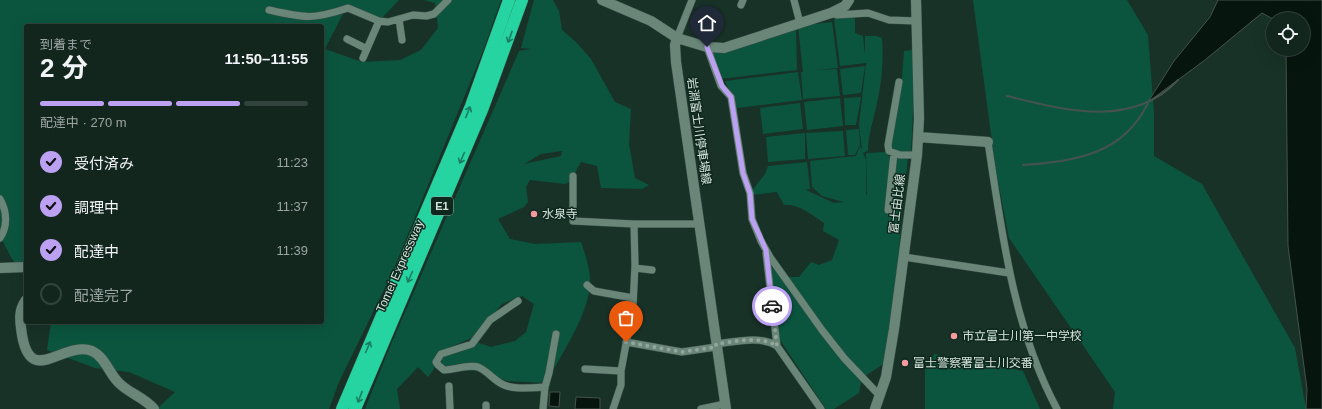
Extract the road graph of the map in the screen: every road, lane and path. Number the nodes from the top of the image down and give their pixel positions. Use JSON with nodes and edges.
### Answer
{"nodes":[{"id":1,"x":448,"y":0,"type":"edge"},
{"id":2,"x":509,"y":0,"type":"edge"},
{"id":3,"x":522,"y":0,"type":"edge"},
{"id":4,"x":602,"y":0,"type":"edge"},
{"id":5,"x":692,"y":0,"type":"edge"},
{"id":6,"x":794,"y":0,"type":"edge"},
{"id":7,"x":849,"y":0,"type":"edge"},
{"id":8,"x":916,"y":0,"type":"edge"},
{"id":9,"x":269,"y":10,"type":"dead end"},
{"id":10,"x":831,"y":13,"type":"junction"},
{"id":11,"x":399,"y":19,"type":"junction"},
{"id":12,"x":379,"y":22,"type":"junction"},
{"id":13,"x":916,"y":22,"type":"junction"},
{"id":14,"x":800,"y":23,"type":"junction"},
{"id":15,"x":677,"y":38,"type":"junction"},
{"id":16,"x":347,"y":39,"type":"dead end"},
{"id":17,"x":402,"y":40,"type":"dead end"},
{"id":18,"x":707,"y":47,"type":"junction"},
{"id":19,"x":367,"y":48,"type":"junction"},
{"id":20,"x":363,"y":58,"type":"dead end"},
{"id":21,"x":899,"y":82,"type":"dead end"},
{"id":22,"x":918,"y":137,"type":"junction"},
{"id":23,"x":988,"y":142,"type":"joint"},
{"id":24,"x":894,"y":153,"type":"junction"},
{"id":25,"x":916,"y":155,"type":"junction"},
{"id":26,"x":573,"y":176,"type":"dead end"},
{"id":27,"x":0,"y":199,"type":"edge"},
{"id":28,"x":890,"y":210,"type":"dead end"},
{"id":29,"x":634,"y":224,"type":"junction"},
{"id":30,"x":699,"y":224,"type":"junction"},
{"id":31,"x":0,"y":238,"type":"edge"},
{"id":32,"x":766,"y":250,"type":"junction"},
{"id":33,"x":904,"y":256,"type":"junction"},
{"id":34,"x":24,"y":267,"type":"edge"},
{"id":35,"x":0,"y":268,"type":"edge"},
{"id":36,"x":635,"y":268,"type":"junction"},
{"id":37,"x":652,"y":270,"type":"dead end"},
{"id":38,"x":1009,"y":273,"type":"junction"},
{"id":39,"x":587,"y":285,"type":"dead end"},
{"id":40,"x":634,"y":298,"type":"junction"},
{"id":41,"x":518,"y":301,"type":"dead end"},
{"id":42,"x":24,"y":302,"type":"edge"},
{"id":43,"x":556,"y":334,"type":"dead end"},
{"id":44,"x":626,"y":342,"type":"junction"},
{"id":45,"x":716,"y":346,"type":"junction"},
{"id":46,"x":777,"y":346,"type":"junction"},
{"id":47,"x":585,"y":369,"type":"dead end"},
{"id":48,"x":621,"y":371,"type":"junction"},
{"id":49,"x":449,"y":386,"type":"dead end"},
{"id":50,"x":545,"y":387,"type":"junction"},
{"id":51,"x":880,"y":396,"type":"junction"},
{"id":52,"x":726,"y":406,"type":"edge"},
{"id":53,"x":154,"y":409,"type":"edge"},
{"id":54,"x":342,"y":409,"type":"edge"},
{"id":55,"x":355,"y":409,"type":"edge"},
{"id":56,"x":450,"y":409,"type":"edge"},
{"id":57,"x":543,"y":409,"type":"edge"},
{"id":58,"x":613,"y":409,"type":"edge"},
{"id":59,"x":701,"y":409,"type":"edge"},
{"id":60,"x":821,"y":409,"type":"edge"},
{"id":61,"x":876,"y":409,"type":"edge"},
{"id":62,"x":1057,"y":409,"type":"edge"}],
"edges":[{"from":1,"to":11,"type":"street"},
{"from":54,"to":2,"type":"highway","name":"Tomei Expressway","number":"E1","one_way":true},
{"from":3,"to":55,"type":"highway","name":"Tomei Expressway","number":"E1","one_way":true},
{"from":4,"to":15,"type":"main road"},
{"from":5,"to":15,"type":"street"},
{"from":6,"to":14,"type":"street"},
{"from":7,"to":10,"type":"main road"},
{"from":8,"to":13,"type":"main road","name":"富士由比線"},
{"from":9,"to":12,"type":"street"},
{"from":10,"to":13,"type":"street"},
{"from":10,"to":14,"type":"main road"},
{"from":11,"to":12,"type":"street"},
{"from":11,"to":17,"type":"street"},
{"from":12,"to":19,"type":"street"},
{"from":13,"to":22,"type":"main road","name":"富士由比線"},
{"from":14,"to":18,"type":"main road"},
{"from":15,"to":18,"type":"main road"},
{"from":15,"to":30,"type":"main road","name":"岩淵富士川停車場線"},
{"from":16,"to":19,"type":"street"},
{"from":18,"to":32,"type":"street"},
{"from":19,"to":20,"type":"street"},
{"from":21,"to":24,"type":"street"},
{"from":22,"to":23,"type":"main road"},
{"from":22,"to":25,"type":"main road","name":"富士由比線"},
{"from":23,"to":38,"type":"street"},
{"from":24,"to":25,"type":"street"},
{"from":24,"to":28,"type":"street"},
{"from":25,"to":33,"type":"main road","name":"富士由比線"},
{"from":26,"to":29,"type":"street"},
{"from":27,"to":31,"type":"street"},
{"from":29,"to":30,"type":"street"},
{"from":29,"to":36,"type":"street"},
{"from":30,"to":45,"type":"main road","name":"岩淵富士川停車場線"},
{"from":32,"to":46,"type":"street"},
{"from":32,"to":51,"type":"street"},
{"from":33,"to":38,"type":"street"},
{"from":33,"to":51,"type":"main road","name":"富士由比線"},
{"from":34,"to":35,"type":"main road"},
{"from":36,"to":37,"type":"street"},
{"from":36,"to":40,"type":"street"},
{"from":38,"to":62,"type":"street"},
{"from":39,"to":40,"type":"street"},
{"from":40,"to":44,"type":"street"},
{"from":41,"to":50,"type":"street"},
{"from":42,"to":53,"type":"main road"},
{"from":43,"to":50,"type":"street"},
{"from":44,"to":45,"type":"street"},
{"from":44,"to":48,"type":"street"},
{"from":45,"to":46,"type":"street"},
{"from":45,"to":52,"type":"main road","name":"岩淵富士川停車場線"},
{"from":46,"to":60,"type":"street"},
{"from":47,"to":48,"type":"street"},
{"from":48,"to":58,"type":"street"},
{"from":49,"to":56,"type":"street"},
{"from":50,"to":57,"type":"street"},
{"from":51,"to":61,"type":"main road","name":"富士由比線"},
{"from":52,"to":59,"type":"street"}]}
